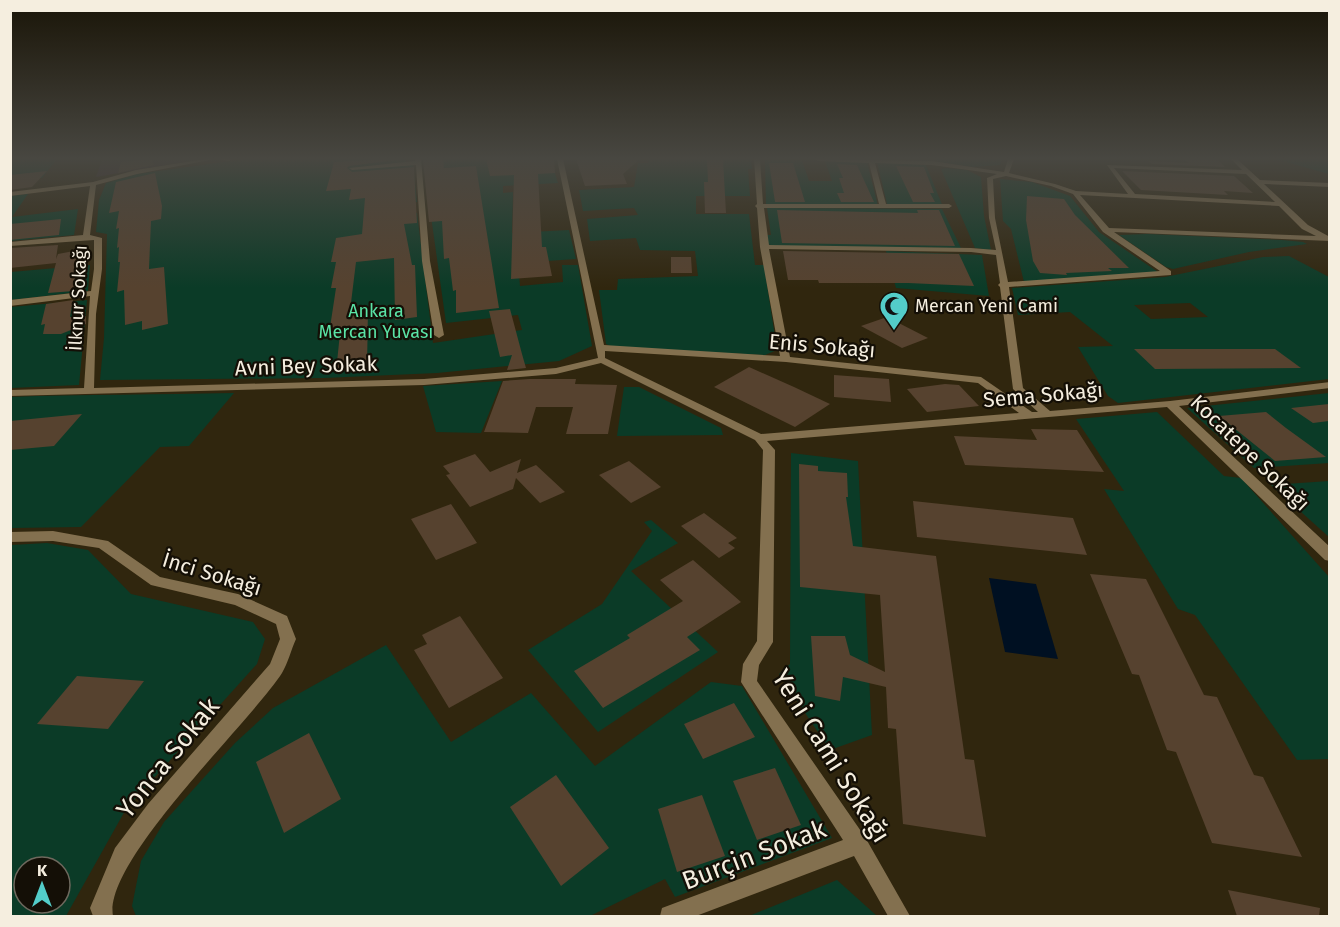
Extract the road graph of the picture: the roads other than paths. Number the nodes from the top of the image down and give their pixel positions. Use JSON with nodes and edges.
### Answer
{"nodes":[{"id":1,"x":91,"y":202,"type":"edge"},
{"id":2,"x":421,"y":202,"type":"edge"},
{"id":3,"x":569,"y":202,"type":"edge"},
{"id":4,"x":758,"y":202,"type":"edge"},
{"id":5,"x":882,"y":202,"type":"edge"},
{"id":6,"x":991,"y":202,"type":"edge"},
{"id":7,"x":1083,"y":202,"type":"edge"},
{"id":8,"x":1249,"y":202,"type":"edge"},
{"id":9,"x":1281,"y":204,"type":"joint"},
{"id":10,"x":758,"y":206,"type":"junction"},
{"id":11,"x":949,"y":206,"type":"dead end"},
{"id":12,"x":883,"y":207,"type":"junction"},
{"id":13,"x":1107,"y":230,"type":"junction"},
{"id":14,"x":86,"y":237,"type":"junction"},
{"id":15,"x":1329,"y":240,"type":"edge"},
{"id":16,"x":10,"y":244,"type":"edge"},
{"id":17,"x":764,"y":247,"type":"junction"},
{"id":18,"x":1000,"y":253,"type":"junction"},
{"id":19,"x":1002,"y":285,"type":"junction"},
{"id":20,"x":95,"y":293,"type":"junction"},
{"id":21,"x":10,"y":303,"type":"edge"},
{"id":22,"x":439,"y":335,"type":"dead end"},
{"id":23,"x":599,"y":348,"type":"junction"},
{"id":24,"x":786,"y":359,"type":"junction"},
{"id":25,"x":602,"y":360,"type":"junction"},
{"id":26,"x":1329,"y":386,"type":"edge"},
{"id":27,"x":89,"y":389,"type":"junction"},
{"id":28,"x":10,"y":393,"type":"edge"},
{"id":29,"x":1170,"y":404,"type":"junction"},
{"id":30,"x":1047,"y":414,"type":"junction"},
{"id":31,"x":1030,"y":416,"type":"junction"},
{"id":32,"x":759,"y":438,"type":"junction"},
{"id":33,"x":10,"y":537,"type":"edge"},
{"id":34,"x":1327,"y":551,"type":"edge"},
{"id":35,"x":288,"y":639,"type":"joint"},
{"id":36,"x":858,"y":844,"type":"junction"},
{"id":37,"x":103,"y":916,"type":"edge"},
{"id":38,"x":670,"y":916,"type":"edge"},
{"id":39,"x":899,"y":916,"type":"edge"}],
"edges":[{"from":1,"to":14,"type":"street","name":"İlknur Sokağı"},
{"from":2,"to":22,"type":"street"},
{"from":3,"to":23,"type":"street"},
{"from":4,"to":10,"type":"street"},
{"from":5,"to":12,"type":"street"},
{"from":6,"to":18,"type":"street"},
{"from":7,"to":13,"type":"street"},
{"from":8,"to":9,"type":"street"},
{"from":9,"to":15,"type":"street"},
{"from":10,"to":12,"type":"street"},
{"from":10,"to":17,"type":"street"},
{"from":11,"to":12,"type":"street"},
{"from":13,"to":15,"type":"street"},
{"from":13,"to":19,"type":"street"},
{"from":14,"to":16,"type":"street"},
{"from":14,"to":20,"type":"street","name":"İlknur Sokağı"},
{"from":17,"to":18,"type":"street"},
{"from":17,"to":24,"type":"street"},
{"from":18,"to":19,"type":"street"},
{"from":19,"to":30,"type":"street"},
{"from":20,"to":21,"type":"street"},
{"from":20,"to":27,"type":"street","name":"İlknur Sokağı"},
{"from":23,"to":24,"type":"street","name":"Enis Sokağı"},
{"from":23,"to":25,"type":"street"},
{"from":24,"to":31,"type":"street","name":"Enis Sokağı"},
{"from":25,"to":27,"type":"street","name":"Avni Bey Sokak"},
{"from":25,"to":32,"type":"street"},
{"from":26,"to":29,"type":"street","name":"Sema Sokağı"},
{"from":27,"to":28,"type":"street","name":"Avni Bey Sokak"},
{"from":29,"to":30,"type":"street","name":"Sema Sokağı"},
{"from":29,"to":34,"type":"street","name":"Kocatepe Sokağı"},
{"from":30,"to":31,"type":"street","name":"Sema Sokağı"},
{"from":31,"to":32,"type":"street","name":"Sema Sokağı"},
{"from":32,"to":36,"type":"street","name":"Yeni Cami Sokağı"},
{"from":33,"to":35,"type":"street","name":"İnci Sokağı"},
{"from":35,"to":37,"type":"street","name":"Yonca Sokak"},
{"from":36,"to":38,"type":"street","name":"Burçin Sokak"},
{"from":36,"to":39,"type":"street","name":"Yeni Cami Sokağı"}]}
